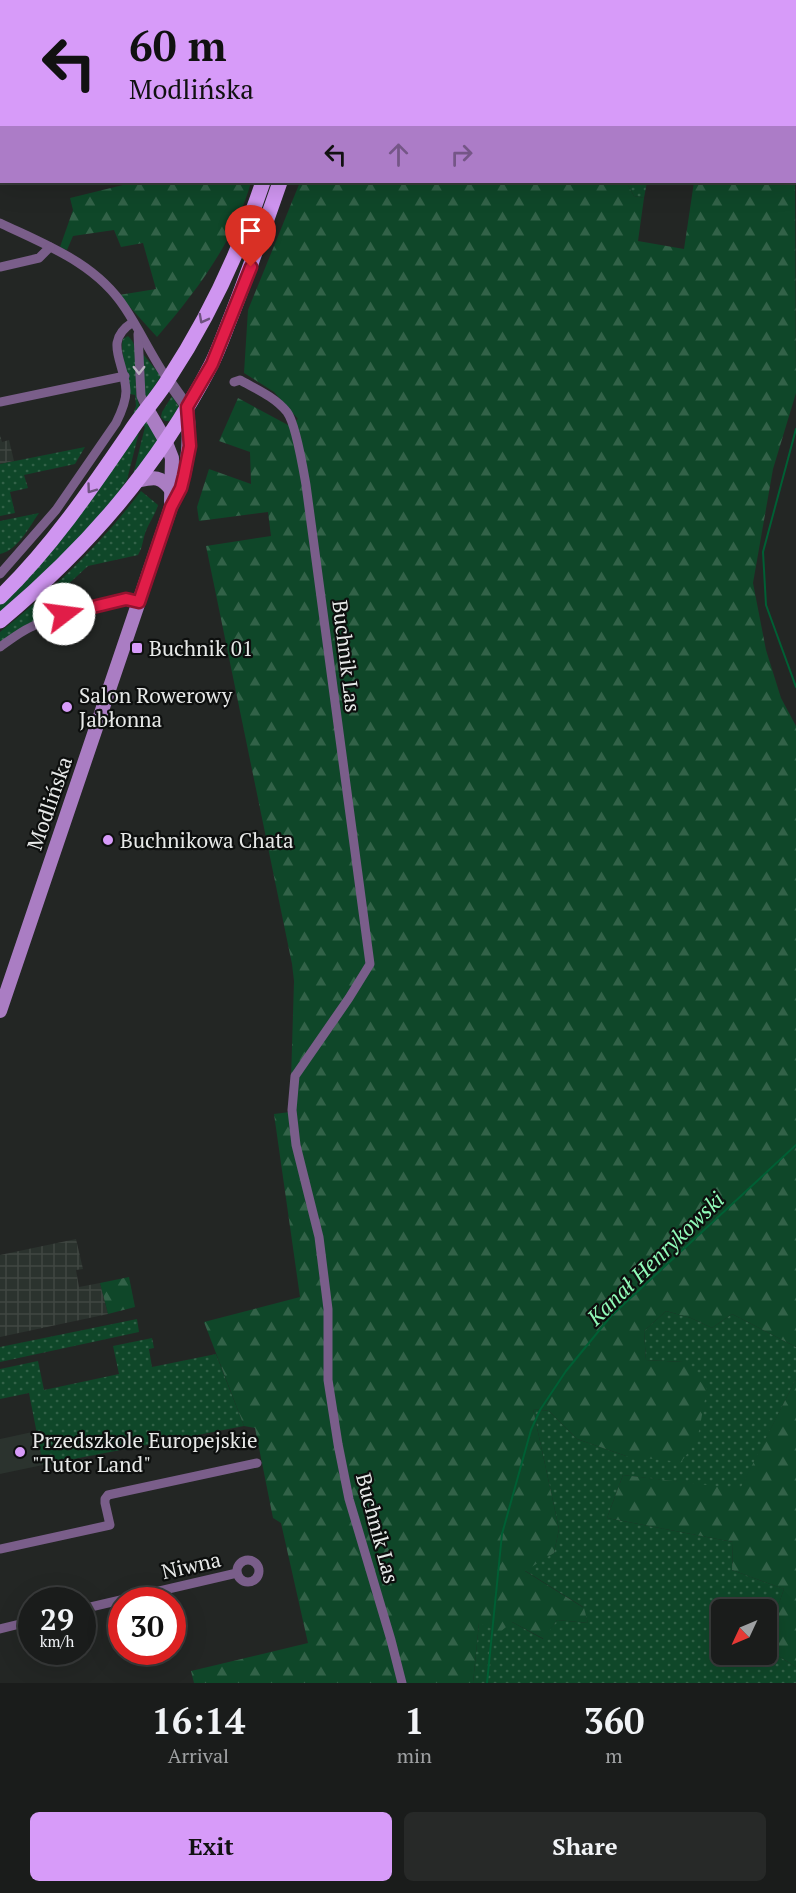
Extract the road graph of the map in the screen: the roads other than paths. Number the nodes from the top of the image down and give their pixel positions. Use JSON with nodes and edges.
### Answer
{"nodes":[{"id":1,"x":262,"y":183,"type":"edge"},
{"id":2,"x":280,"y":183,"type":"edge"},
{"id":3,"x":0,"y":223,"type":"edge"},
{"id":4,"x":50,"y":247,"type":"junction"},
{"id":5,"x":0,"y":267,"type":"edge"},
{"id":6,"x":135,"y":326,"type":"junction"},
{"id":7,"x":183,"y":357,"type":"junction"},
{"id":8,"x":156,"y":364,"type":"junction"},
{"id":9,"x":125,"y":376,"type":"junction"},
{"id":10,"x":168,"y":380,"type":"junction"},
{"id":11,"x":237,"y":381,"type":"dead end"},
{"id":12,"x":0,"y":402,"type":"edge"},
{"id":13,"x":187,"y":407,"type":"junction"},
{"id":14,"x":147,"y":409,"type":"junction"},
{"id":15,"x":165,"y":440,"type":"junction"},
{"id":16,"x":137,"y":482,"type":"junction"},
{"id":17,"x":172,"y":491,"type":"junction"},
{"id":18,"x":171,"y":507,"type":"junction"},
{"id":19,"x":0,"y":574,"type":"edge"},
{"id":20,"x":0,"y":597,"type":"edge"},
{"id":21,"x":139,"y":602,"type":"junction"},
{"id":22,"x":0,"y":621,"type":"edge"},
{"id":23,"x":0,"y":647,"type":"edge"},
{"id":24,"x":0,"y":1011,"type":"edge"},
{"id":25,"x":257,"y":1462,"type":"dead end"},
{"id":26,"x":0,"y":1549,"type":"edge"},
{"id":27,"x":237,"y":1573,"type":"dead end"},
{"id":28,"x":96,"y":1606,"type":"edge"},
{"id":29,"x":18,"y":1624,"type":"edge"},
{"id":30,"x":0,"y":1629,"type":"edge"},
{"id":31,"x":402,"y":1683,"type":"edge"}],
"edges":[{"from":1,"to":7,"type":"main road","one_way":true},
{"from":2,"to":13,"type":"main road"},
{"from":3,"to":4,"type":"street"},
{"from":4,"to":5,"type":"street"},
{"from":4,"to":6,"type":"street"},
{"from":6,"to":8,"type":"street"},
{"from":6,"to":9,"type":"street"},
{"from":6,"to":14,"type":"street","one_way":true},
{"from":7,"to":8,"type":"street"},
{"from":7,"to":10,"type":"main road"},
{"from":8,"to":10,"type":"street"},
{"from":9,"to":12,"type":"street"},
{"from":9,"to":19,"type":"street"},
{"from":10,"to":13,"type":"street"},
{"from":10,"to":14,"type":"main road"},
{"from":11,"to":31,"type":"street","name":"Buchnik Las"},
{"from":13,"to":15,"type":"main road"},
{"from":13,"to":18,"type":"main road","name":"Modlińska"},
{"from":14,"to":15,"type":"main road","name":"Modlińska"},
{"from":14,"to":20,"type":"main road","one_way":true},
{"from":15,"to":16,"type":"main road"},
{"from":15,"to":17,"type":"main road","name":"Modlińska"},
{"from":16,"to":17,"type":"main road"},
{"from":16,"to":22,"type":"main road"},
{"from":17,"to":18,"type":"main road","name":"Modlińska"},
{"from":18,"to":21,"type":"main road","name":"Modlińska"},
{"from":21,"to":23,"type":"street"},
{"from":21,"to":24,"type":"main road","name":"Modlińska"},
{"from":25,"to":26,"type":"street"},
{"from":27,"to":28,"type":"street","name":"Niwna"},
{"from":29,"to":30,"type":"street"}]}
